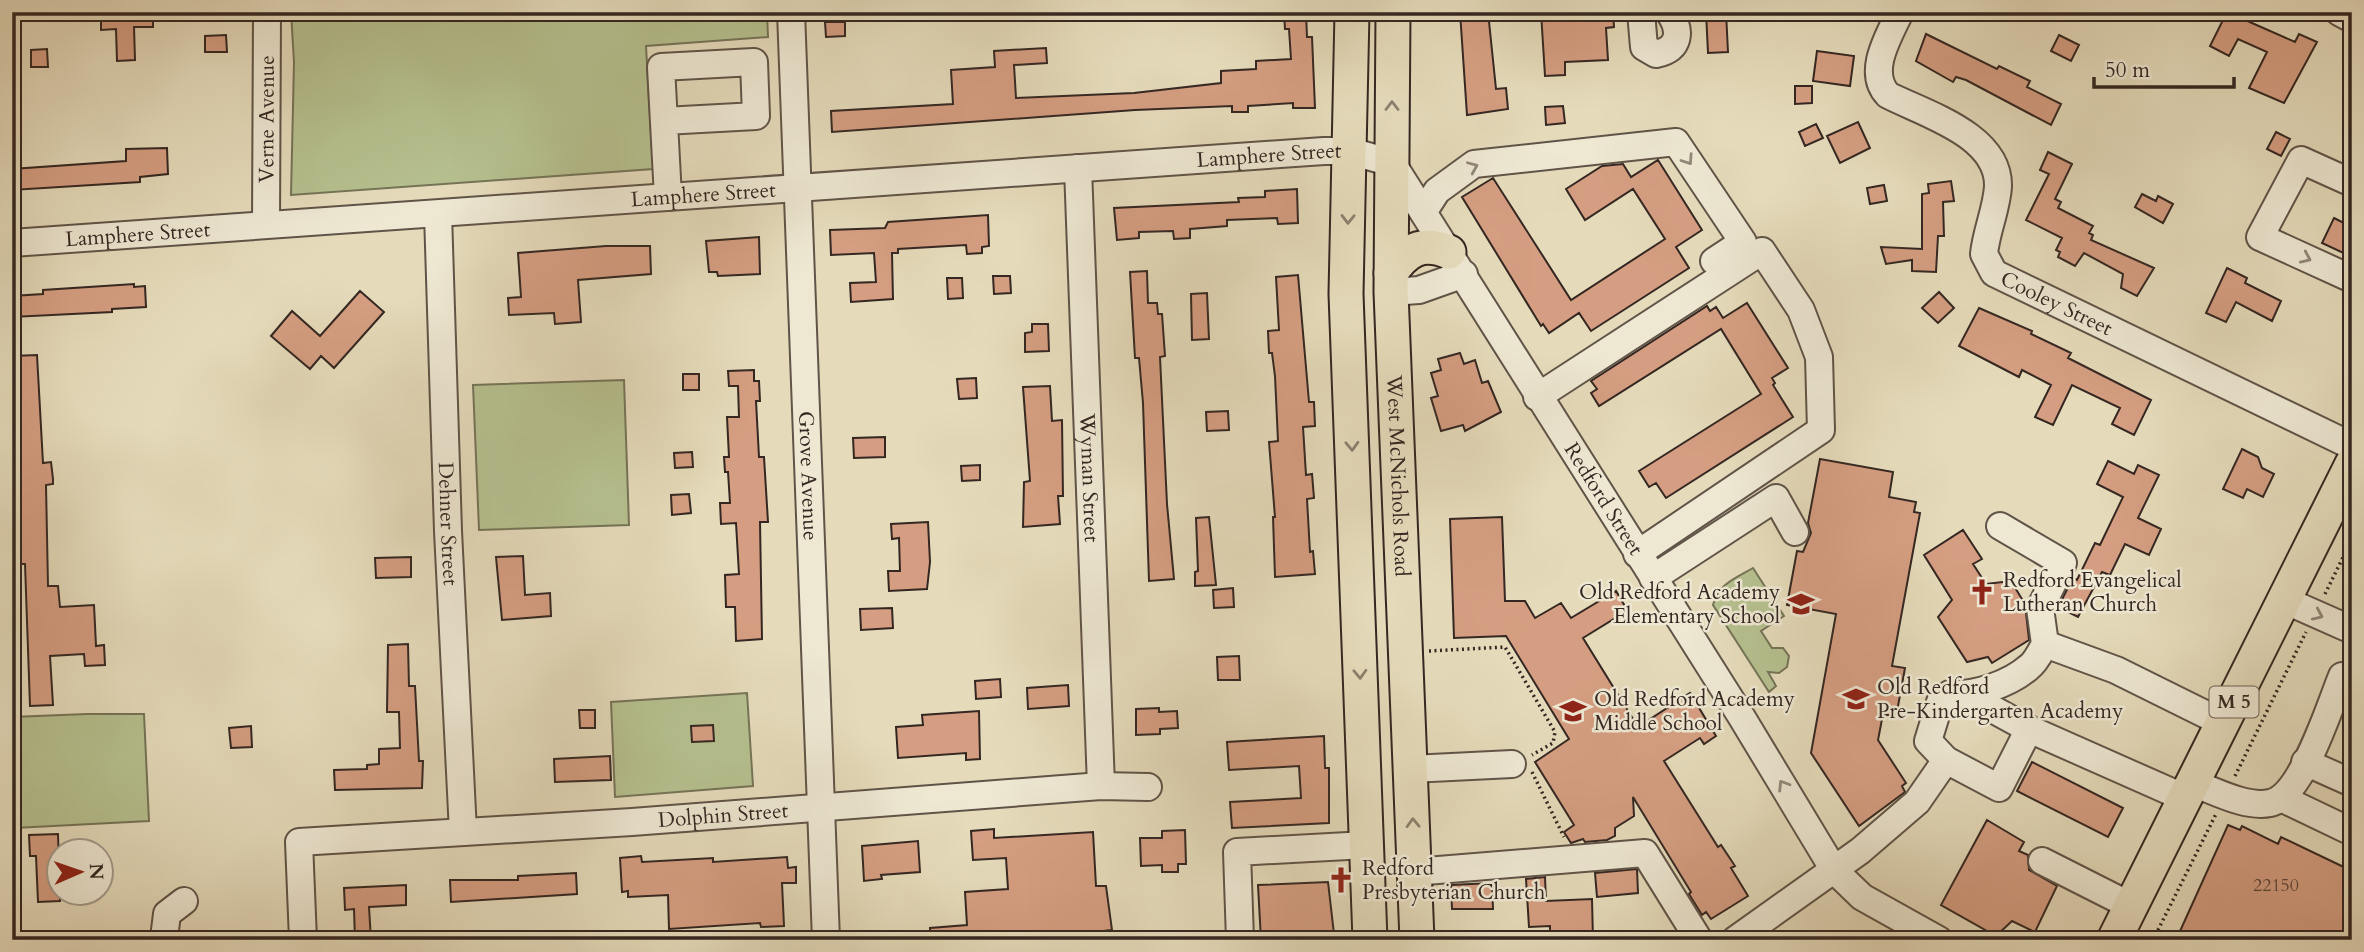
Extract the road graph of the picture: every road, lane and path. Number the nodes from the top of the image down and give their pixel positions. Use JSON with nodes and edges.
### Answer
{"nodes":[{"id":1,"x":268,"y":12,"type":"edge"},
{"id":2,"x":791,"y":12,"type":"edge"},
{"id":3,"x":1352,"y":12,"type":"edge"},
{"id":4,"x":1393,"y":12,"type":"edge"},
{"id":5,"x":1641,"y":12,"type":"edge"},
{"id":6,"x":1669,"y":12,"type":"edge"},
{"id":7,"x":1900,"y":12,"type":"edge"},
{"id":8,"x":2339,"y":12,"type":"edge"},
{"id":9,"x":2352,"y":19,"type":"edge"},
{"id":10,"x":794,"y":114,"type":"junction"},
{"id":11,"x":757,"y":116,"type":"junction"},
{"id":12,"x":664,"y":121,"type":"junction"},
{"id":13,"x":1350,"y":151,"type":"junction"},
{"id":14,"x":1392,"y":163,"type":"junction"},
{"id":15,"x":1078,"y":168,"type":"junction"},
{"id":16,"x":2352,"y":183,"type":"edge"},
{"id":17,"x":796,"y":187,"type":"junction"},
{"id":18,"x":668,"y":197,"type":"junction"},
{"id":19,"x":1424,"y":211,"type":"junction"},
{"id":20,"x":438,"y":214,"type":"junction"},
{"id":21,"x":266,"y":224,"type":"junction"},
{"id":22,"x":12,"y":243,"type":"edge"},
{"id":23,"x":1456,"y":263,"type":"junction"},
{"id":24,"x":2352,"y":279,"type":"edge"},
{"id":25,"x":1391,"y":283,"type":"junction"},
{"id":26,"x":1346,"y":294,"type":"junction"},
{"id":27,"x":1394,"y":366,"type":"junction"},
{"id":28,"x":1349,"y":368,"type":"junction"},
{"id":29,"x":1533,"y":391,"type":"junction"},
{"id":30,"x":2352,"y":446,"type":"edge"},
{"id":31,"x":2348,"y":482,"type":"edge"},
{"id":32,"x":2000,"y":526,"type":"dead end"},
{"id":33,"x":1795,"y":531,"type":"dead end"},
{"id":34,"x":2352,"y":539,"type":"edge"},
{"id":35,"x":1637,"y":554,"type":"junction"},
{"id":36,"x":1653,"y":578,"type":"junction"},
{"id":37,"x":2284,"y":600,"type":"junction"},
{"id":38,"x":2315,"y":614,"type":"junction"},
{"id":39,"x":2352,"y":630,"type":"edge"},
{"id":40,"x":2045,"y":644,"type":"junction"},
{"id":41,"x":1406,"y":652,"type":"junction"},
{"id":42,"x":2342,"y":676,"type":"dead end"},
{"id":43,"x":1967,"y":695,"type":"junction"},
{"id":44,"x":2223,"y":723,"type":"junction"},
{"id":45,"x":2029,"y":729,"type":"junction"},
{"id":46,"x":1946,"y":760,"type":"junction"},
{"id":47,"x":2305,"y":762,"type":"junction"},
{"id":48,"x":1523,"y":765,"type":"junction"},
{"id":49,"x":1411,"y":769,"type":"junction"},
{"id":50,"x":2352,"y":783,"type":"edge"},
{"id":51,"x":1101,"y":786,"type":"junction"},
{"id":52,"x":1148,"y":787,"type":"dead end"},
{"id":53,"x":2189,"y":791,"type":"junction"},
{"id":54,"x":2225,"y":795,"type":"junction"},
{"id":55,"x":2283,"y":799,"type":"junction"},
{"id":56,"x":820,"y":807,"type":"junction"},
{"id":57,"x":2352,"y":831,"type":"edge"},
{"id":58,"x":463,"y":832,"type":"junction"},
{"id":59,"x":1366,"y":845,"type":"junction"},
{"id":60,"x":1568,"y":845,"type":"dead end"},
{"id":61,"x":2042,"y":862,"type":"dead end"},
{"id":62,"x":1834,"y":870,"type":"junction"},
{"id":63,"x":1415,"y":872,"type":"junction"},
{"id":64,"x":184,"y":901,"type":"dead end"},
{"id":65,"x":2131,"y":906,"type":"junction"},
{"id":66,"x":164,"y":938,"type":"dead end"},
{"id":67,"x":303,"y":940,"type":"edge"},
{"id":68,"x":826,"y":940,"type":"edge"},
{"id":69,"x":1240,"y":940,"type":"edge"},
{"id":70,"x":1370,"y":940,"type":"edge"},
{"id":71,"x":1416,"y":940,"type":"edge"},
{"id":72,"x":1699,"y":940,"type":"edge"},
{"id":73,"x":1735,"y":940,"type":"edge"},
{"id":74,"x":1939,"y":940,"type":"edge"},
{"id":75,"x":2114,"y":940,"type":"edge"},
{"id":76,"x":2152,"y":940,"type":"edge"}],
"edges":[{"from":1,"to":21,"type":"street","name":"Verne Avenue"},
{"from":2,"to":10,"type":"street","name":"Grove Avenue"},
{"from":3,"to":13,"type":"main road"},
{"from":14,"to":4,"type":"main road","name":"West McNichols Road","one_way":true},
{"from":5,"to":6,"type":"street"},
{"from":7,"to":30,"type":"street","name":"Cooley Street"},
{"from":8,"to":9,"type":"street"},
{"from":10,"to":11,"type":"street"},
{"from":10,"to":17,"type":"street","name":"Grove Avenue"},
{"from":11,"to":12,"type":"street"},
{"from":11,"to":12,"type":"street"},
{"from":12,"to":18,"type":"street"},
{"from":13,"to":14,"type":"street","name":"Lamphere Street"},
{"from":13,"to":15,"type":"street","name":"Lamphere Street"},
{"from":13,"to":26,"type":"main road","one_way":true},
{"from":14,"to":19,"type":"street","name":"Redford Street"},
{"from":14,"to":25,"type":"main road","name":"West McNichols Road"},
{"from":15,"to":17,"type":"street","name":"Lamphere Street"},
{"from":15,"to":51,"type":"street","name":"Wyman Street"},
{"from":16,"to":24,"type":"street","one_way":true},
{"from":17,"to":18,"type":"street","name":"Lamphere Street"},
{"from":17,"to":56,"type":"street","name":"Grove Avenue"},
{"from":18,"to":20,"type":"street","name":"Lamphere Street"},
{"from":19,"to":23,"type":"street","name":"Redford Street"},
{"from":19,"to":29,"type":"street","one_way":true},
{"from":20,"to":21,"type":"street","name":"Lamphere Street"},
{"from":20,"to":58,"type":"street","name":"Dehner Street"},
{"from":21,"to":22,"type":"street","name":"Lamphere Street"},
{"from":23,"to":25,"type":"main road"},
{"from":23,"to":29,"type":"street","name":"Redford Street"},
{"from":25,"to":26,"type":"main road"},
{"from":25,"to":27,"type":"main road","name":"West McNichols Road"},
{"from":26,"to":28,"type":"main road"},
{"from":27,"to":28,"type":"main road"},
{"from":27,"to":41,"type":"main road","name":"West McNichols Road"},
{"from":28,"to":59,"type":"main road","one_way":true},
{"from":29,"to":35,"type":"street","name":"Redford Street"},
{"from":29,"to":35,"type":"street"},
{"from":31,"to":37,"type":"main road","number":"M 5"},
{"from":32,"to":40,"type":"street"},
{"from":33,"to":36,"type":"street"},
{"from":34,"to":38,"type":"path"},
{"from":35,"to":36,"type":"street","name":"Redford Street"},
{"from":62,"to":36,"type":"street","name":"Redford Street","one_way":true},
{"from":37,"to":38,"type":"street"},
{"from":37,"to":44,"type":"main road","number":"M 5"},
{"from":38,"to":39,"type":"street","one_way":true},
{"from":38,"to":54,"type":"path"},
{"from":40,"to":43,"type":"street"},
{"from":40,"to":44,"type":"street"},
{"from":41,"to":48,"type":"path"},
{"from":41,"to":49,"type":"main road","name":"West McNichols Road"},
{"from":42,"to":47,"type":"street"},
{"from":43,"to":45,"type":"street"},
{"from":43,"to":46,"type":"street"},
{"from":44,"to":53,"type":"main road","number":"M 5"},
{"from":45,"to":46,"type":"street"},
{"from":45,"to":53,"type":"street"},
{"from":46,"to":62,"type":"street"},
{"from":47,"to":50,"type":"street"},
{"from":47,"to":55,"type":"street"},
{"from":48,"to":49,"type":"street"},
{"from":48,"to":60,"type":"path"},
{"from":63,"to":49,"type":"main road","name":"West McNichols Road","one_way":true},
{"from":51,"to":52,"type":"street","name":"Dolphin Street"},
{"from":51,"to":56,"type":"street","name":"Dolphin Street"},
{"from":53,"to":54,"type":"street"},
{"from":53,"to":65,"type":"main road","number":"M 5"},
{"from":54,"to":55,"type":"street"},
{"from":54,"to":76,"type":"path"},
{"from":55,"to":57,"type":"street"},
{"from":56,"to":58,"type":"street","name":"Dolphin Street"},
{"from":56,"to":68,"type":"street","name":"Grove Avenue"},
{"from":58,"to":67,"type":"street","name":"Dolphin Street"},
{"from":59,"to":69,"type":"street"},
{"from":59,"to":70,"type":"main road"},
{"from":61,"to":65,"type":"street"},
{"from":62,"to":73,"type":"street"},
{"from":62,"to":74,"type":"street","name":"Redford Street"},
{"from":63,"to":71,"type":"main road","name":"West McNichols Road"},
{"from":63,"to":72,"type":"street"},
{"from":64,"to":66,"type":"street"},
{"from":65,"to":75,"type":"main road","number":"M 5"}]}
